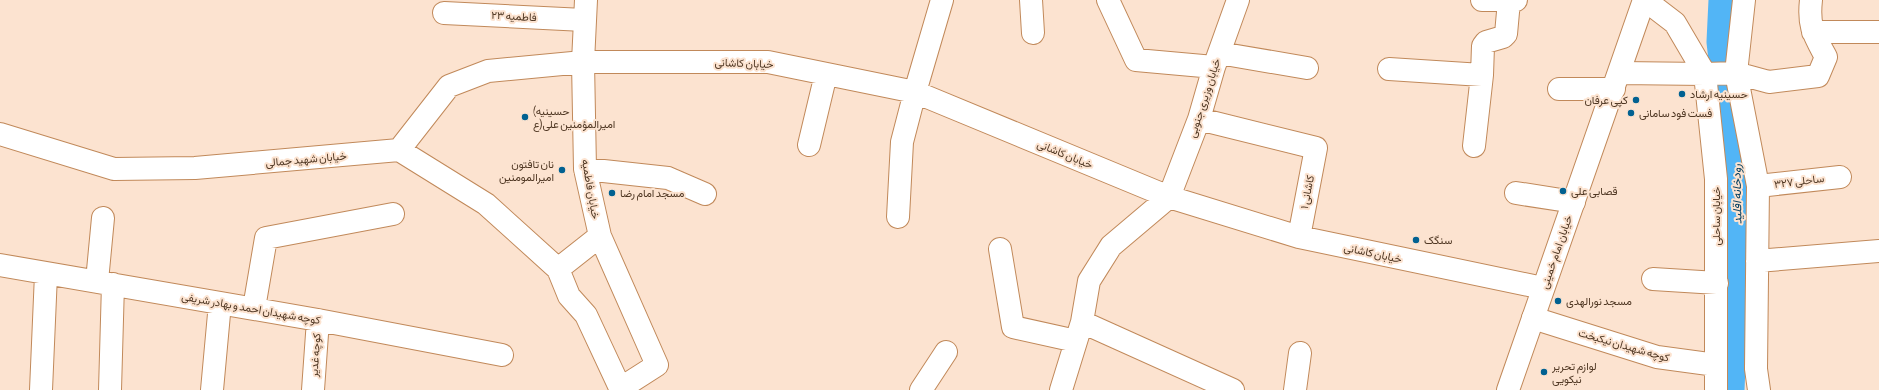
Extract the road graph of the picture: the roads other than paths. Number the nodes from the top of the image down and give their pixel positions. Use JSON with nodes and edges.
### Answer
{"nodes":[{"id":1,"x":942,"y":0,"type":"edge"},
{"id":2,"x":1031,"y":0,"type":"edge"},
{"id":3,"x":1108,"y":0,"type":"edge"},
{"id":4,"x":1238,"y":0,"type":"edge"},
{"id":5,"x":1482,"y":0,"type":"edge"},
{"id":6,"x":1645,"y":0,"type":"edge"},
{"id":7,"x":1744,"y":0,"type":"edge"},
{"id":8,"x":1811,"y":0,"type":"edge"},
{"id":9,"x":1512,"y":1,"type":"edge"},
{"id":10,"x":585,"y":10,"type":"edge"},
{"id":11,"x":444,"y":13,"type":"dead end"},
{"id":12,"x":1813,"y":32,"type":"junction"},
{"id":13,"x":1879,"y":32,"type":"edge"},
{"id":14,"x":1033,"y":33,"type":"dead end"},
{"id":15,"x":1217,"y":60,"type":"junction"},
{"id":16,"x":582,"y":62,"type":"junction"},
{"id":17,"x":1307,"y":68,"type":"dead end"},
{"id":18,"x":1389,"y":69,"type":"dead end"},
{"id":19,"x":1720,"y":73,"type":"junction"},
{"id":20,"x":826,"y":74,"type":"junction"},
{"id":21,"x":1482,"y":75,"type":"junction"},
{"id":22,"x":1617,"y":81,"type":"junction"},
{"id":23,"x":1559,"y":88,"type":"dead end"},
{"id":24,"x":914,"y":92,"type":"junction"},
{"id":25,"x":1199,"y":118,"type":"junction"},
{"id":26,"x":0,"y":134,"type":"edge"},
{"id":27,"x":809,"y":145,"type":"dead end"},
{"id":28,"x":1474,"y":146,"type":"dead end"},
{"id":29,"x":399,"y":150,"type":"junction"},
{"id":30,"x":585,"y":169,"type":"junction"},
{"id":31,"x":1840,"y":177,"type":"dead end"},
{"id":32,"x":1758,"y":186,"type":"junction"},
{"id":33,"x":1516,"y":193,"type":"dead end"},
{"id":34,"x":705,"y":194,"type":"dead end"},
{"id":35,"x":1169,"y":197,"type":"junction"},
{"id":36,"x":1574,"y":202,"type":"junction"},
{"id":37,"x":393,"y":214,"type":"dead end"},
{"id":38,"x":898,"y":217,"type":"dead end"},
{"id":39,"x":103,"y":218,"type":"dead end"},
{"id":40,"x":600,"y":236,"type":"junction"},
{"id":41,"x":1299,"y":237,"type":"junction"},
{"id":42,"x":1000,"y":249,"type":"dead end"},
{"id":43,"x":1879,"y":251,"type":"edge"},
{"id":44,"x":1757,"y":261,"type":"junction"},
{"id":45,"x":0,"y":265,"type":"edge"},
{"id":46,"x":558,"y":269,"type":"junction"},
{"id":47,"x":46,"y":274,"type":"junction"},
{"id":48,"x":1654,"y":279,"type":"dead end"},
{"id":49,"x":105,"y":282,"type":"junction"},
{"id":50,"x":1717,"y":283,"type":"junction"},
{"id":51,"x":1543,"y":288,"type":"junction"},
{"id":52,"x":220,"y":303,"type":"junction"},
{"id":53,"x":254,"y":308,"type":"junction"},
{"id":54,"x":1533,"y":318,"type":"junction"},
{"id":55,"x":318,"y":320,"type":"junction"},
{"id":56,"x":1079,"y":332,"type":"junction"},
{"id":57,"x":946,"y":352,"type":"dead end"},
{"id":58,"x":1300,"y":353,"type":"dead end"},
{"id":59,"x":502,"y":355,"type":"dead end"},
{"id":60,"x":1716,"y":365,"type":"junction"},
{"id":61,"x":621,"y":389,"type":"edge"},
{"id":62,"x":41,"y":390,"type":"edge"},
{"id":63,"x":110,"y":390,"type":"edge"},
{"id":64,"x":212,"y":390,"type":"edge"},
{"id":65,"x":313,"y":390,"type":"edge"},
{"id":66,"x":921,"y":390,"type":"edge"},
{"id":67,"x":1061,"y":390,"type":"edge"},
{"id":68,"x":1233,"y":390,"type":"edge"},
{"id":69,"x":1295,"y":390,"type":"edge"},
{"id":70,"x":1508,"y":390,"type":"edge"},
{"id":71,"x":1716,"y":390,"type":"edge"},
{"id":72,"x":1759,"y":390,"type":"edge"}],
"edges":[{"from":1,"to":24,"type":"street"},
{"from":2,"to":14,"type":"street"},
{"from":3,"to":15,"type":"street"},
{"from":4,"to":15,"type":"street","name":"خیابان وزیری جنوبی"},
{"from":5,"to":9,"type":"street"},
{"from":6,"to":19,"type":"street"},
{"from":6,"to":22,"type":"street","name":"خیابان امام خمینی"},
{"from":7,"to":19,"type":"street","name":"خیابان ساحلی"},
{"from":8,"to":12,"type":"street"},
{"from":9,"to":21,"type":"street"},
{"from":10,"to":11,"type":"street","name":"فاطمیه ۲۳"},
{"from":10,"to":16,"type":"street","name":"خیابان فاطمیه"},
{"from":12,"to":13,"type":"street"},
{"from":12,"to":19,"type":"street"},
{"from":15,"to":17,"type":"street"},
{"from":15,"to":25,"type":"street","name":"خیابان وزیری جنوبی"},
{"from":16,"to":20,"type":"street","name":"خیابان کاشانی"},
{"from":16,"to":29,"type":"street"},
{"from":16,"to":30,"type":"street","name":"خیابان فاطمیه"},
{"from":18,"to":21,"type":"street"},
{"from":19,"to":22,"type":"street"},
{"from":19,"to":32,"type":"street","name":"خیابان ساحلی"},
{"from":19,"to":50,"type":"street","name":"خیابان ساحلی"},
{"from":20,"to":24,"type":"street","name":"خیابان کاشانی"},
{"from":20,"to":27,"type":"street"},
{"from":21,"to":28,"type":"street"},
{"from":22,"to":23,"type":"street"},
{"from":22,"to":36,"type":"street","name":"خیابان امام خمینی"},
{"from":24,"to":35,"type":"street","name":"خیابان کاشانی"},
{"from":24,"to":38,"type":"street"},
{"from":25,"to":35,"type":"street","name":"خیابان وزیری جنوبی"},
{"from":25,"to":41,"type":"street","name":"کاشانی ۱"},
{"from":26,"to":29,"type":"street","name":"خیابان شهید جمالی"},
{"from":29,"to":46,"type":"street"},
{"from":30,"to":34,"type":"street"},
{"from":30,"to":40,"type":"street","name":"خیابان فاطمیه"},
{"from":31,"to":32,"type":"street","name":"ساحلی ۳۲۷"},
{"from":32,"to":44,"type":"street","name":"خیابان ساحلی"},
{"from":33,"to":36,"type":"street"},
{"from":35,"to":41,"type":"street","name":"خیابان کاشانی"},
{"from":35,"to":56,"type":"street"},
{"from":36,"to":51,"type":"street","name":"خیابان امام خمینی"},
{"from":37,"to":53,"type":"street"},
{"from":39,"to":49,"type":"street"},
{"from":40,"to":46,"type":"street"},
{"from":40,"to":61,"type":"street","name":"خیابان فاطمیه"},
{"from":41,"to":51,"type":"street","name":"خیابان کاشانی"},
{"from":42,"to":56,"type":"street"},
{"from":43,"to":44,"type":"street"},
{"from":44,"to":72,"type":"street","name":"خیابان ساحلی"},
{"from":45,"to":47,"type":"street","name":"کوچه شهیدان احمد و بهادر شریفی"},
{"from":46,"to":61,"type":"street"},
{"from":47,"to":49,"type":"street","name":"کوچه شهیدان احمد و بهادر شریفی"},
{"from":47,"to":62,"type":"street"},
{"from":48,"to":50,"type":"street"},
{"from":49,"to":52,"type":"street","name":"کوچه شهیدان احمد و بهادر شریفی"},
{"from":49,"to":63,"type":"street"},
{"from":50,"to":60,"type":"street","name":"خیابان ساحلی"},
{"from":51,"to":54,"type":"street","name":"خیابان امام خمینی"},
{"from":52,"to":53,"type":"street","name":"کوچه شهیدان احمد و بهادر شریفی"},
{"from":52,"to":64,"type":"street"},
{"from":53,"to":55,"type":"street","name":"کوچه شهیدان احمد و بهادر شریفی"},
{"from":54,"to":60,"type":"street","name":"کوچه شهیدان نیکبخت"},
{"from":54,"to":70,"type":"street","name":"خیابان امام خمینی"},
{"from":55,"to":59,"type":"street","name":"کوچه شهیدان احمد و بهادر شریفی"},
{"from":55,"to":65,"type":"street","name":"کوچه غدیر"},
{"from":56,"to":67,"type":"street"},
{"from":56,"to":68,"type":"street"},
{"from":57,"to":66,"type":"street"},
{"from":58,"to":69,"type":"street"},
{"from":60,"to":71,"type":"street","name":"خیابان ساحلی"}]}
